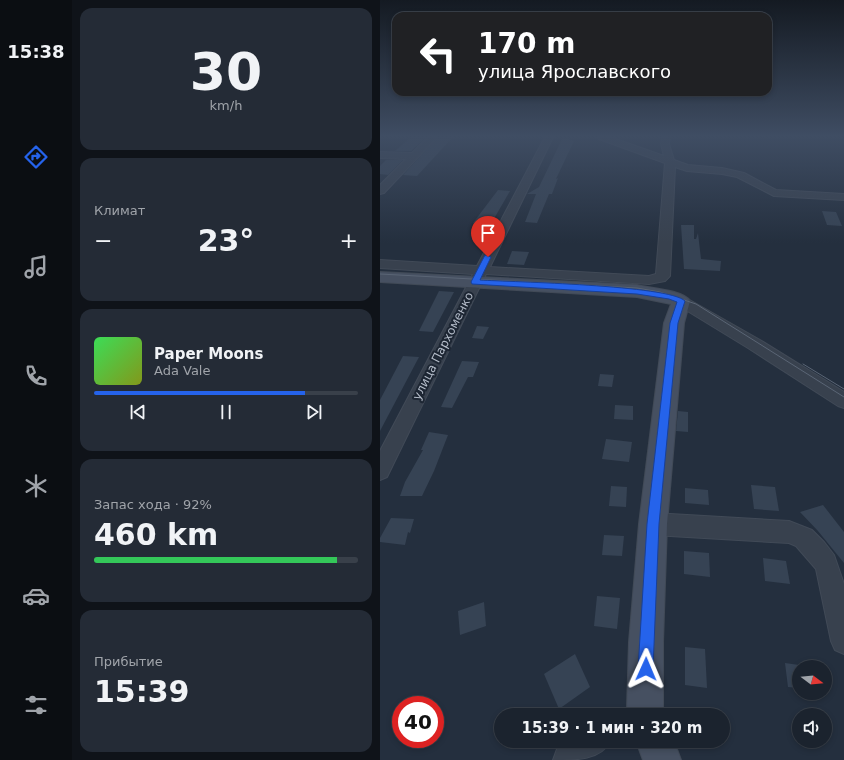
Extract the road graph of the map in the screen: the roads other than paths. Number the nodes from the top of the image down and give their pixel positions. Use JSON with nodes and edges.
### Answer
{"nodes":[{"id":1,"x":397,"y":172,"type":"edge"},
{"id":2,"x":531,"y":172,"type":"edge"},
{"id":3,"x":669,"y":172,"type":"edge"},
{"id":4,"x":721,"y":172,"type":"edge"},
{"id":5,"x":380,"y":191,"type":"edge"},
{"id":6,"x":843,"y":200,"type":"edge"},
{"id":7,"x":380,"y":264,"type":"edge"},
{"id":8,"x":478,"y":276,"type":"junction"},
{"id":9,"x":380,"y":278,"type":"edge"},
{"id":10,"x":681,"y":301,"type":"junction"},
{"id":11,"x":844,"y":401,"type":"edge"},
{"id":12,"x":380,"y":470,"type":"edge"},
{"id":13,"x":653,"y":524,"type":"junction"},
{"id":14,"x":844,"y":641,"type":"edge"},
{"id":15,"x":645,"y":708,"type":"edge"},
{"id":16,"x":586,"y":748,"type":"edge"},
{"id":17,"x":657,"y":748,"type":"edge"},
{"id":18,"x":568,"y":760,"type":"edge"},
{"id":19,"x":662,"y":760,"type":"edge"}],
"edges":[{"from":1,"to":5,"type":"street"},
{"from":2,"to":8,"type":"street","name":"улица Пархоменко"},
{"from":3,"to":8,"type":"street"},
{"from":4,"to":6,"type":"street"},
{"from":7,"to":8,"type":"street"},
{"from":8,"to":9,"type":"street"},
{"from":8,"to":10,"type":"street"},
{"from":8,"to":12,"type":"street","name":"улица Пархоменко"},
{"from":10,"to":11,"type":"street"},
{"from":10,"to":13,"type":"street"},
{"from":13,"to":14,"type":"street"},
{"from":13,"to":15,"type":"street"},
{"from":16,"to":18,"type":"street"},
{"from":17,"to":19,"type":"street"}]}
